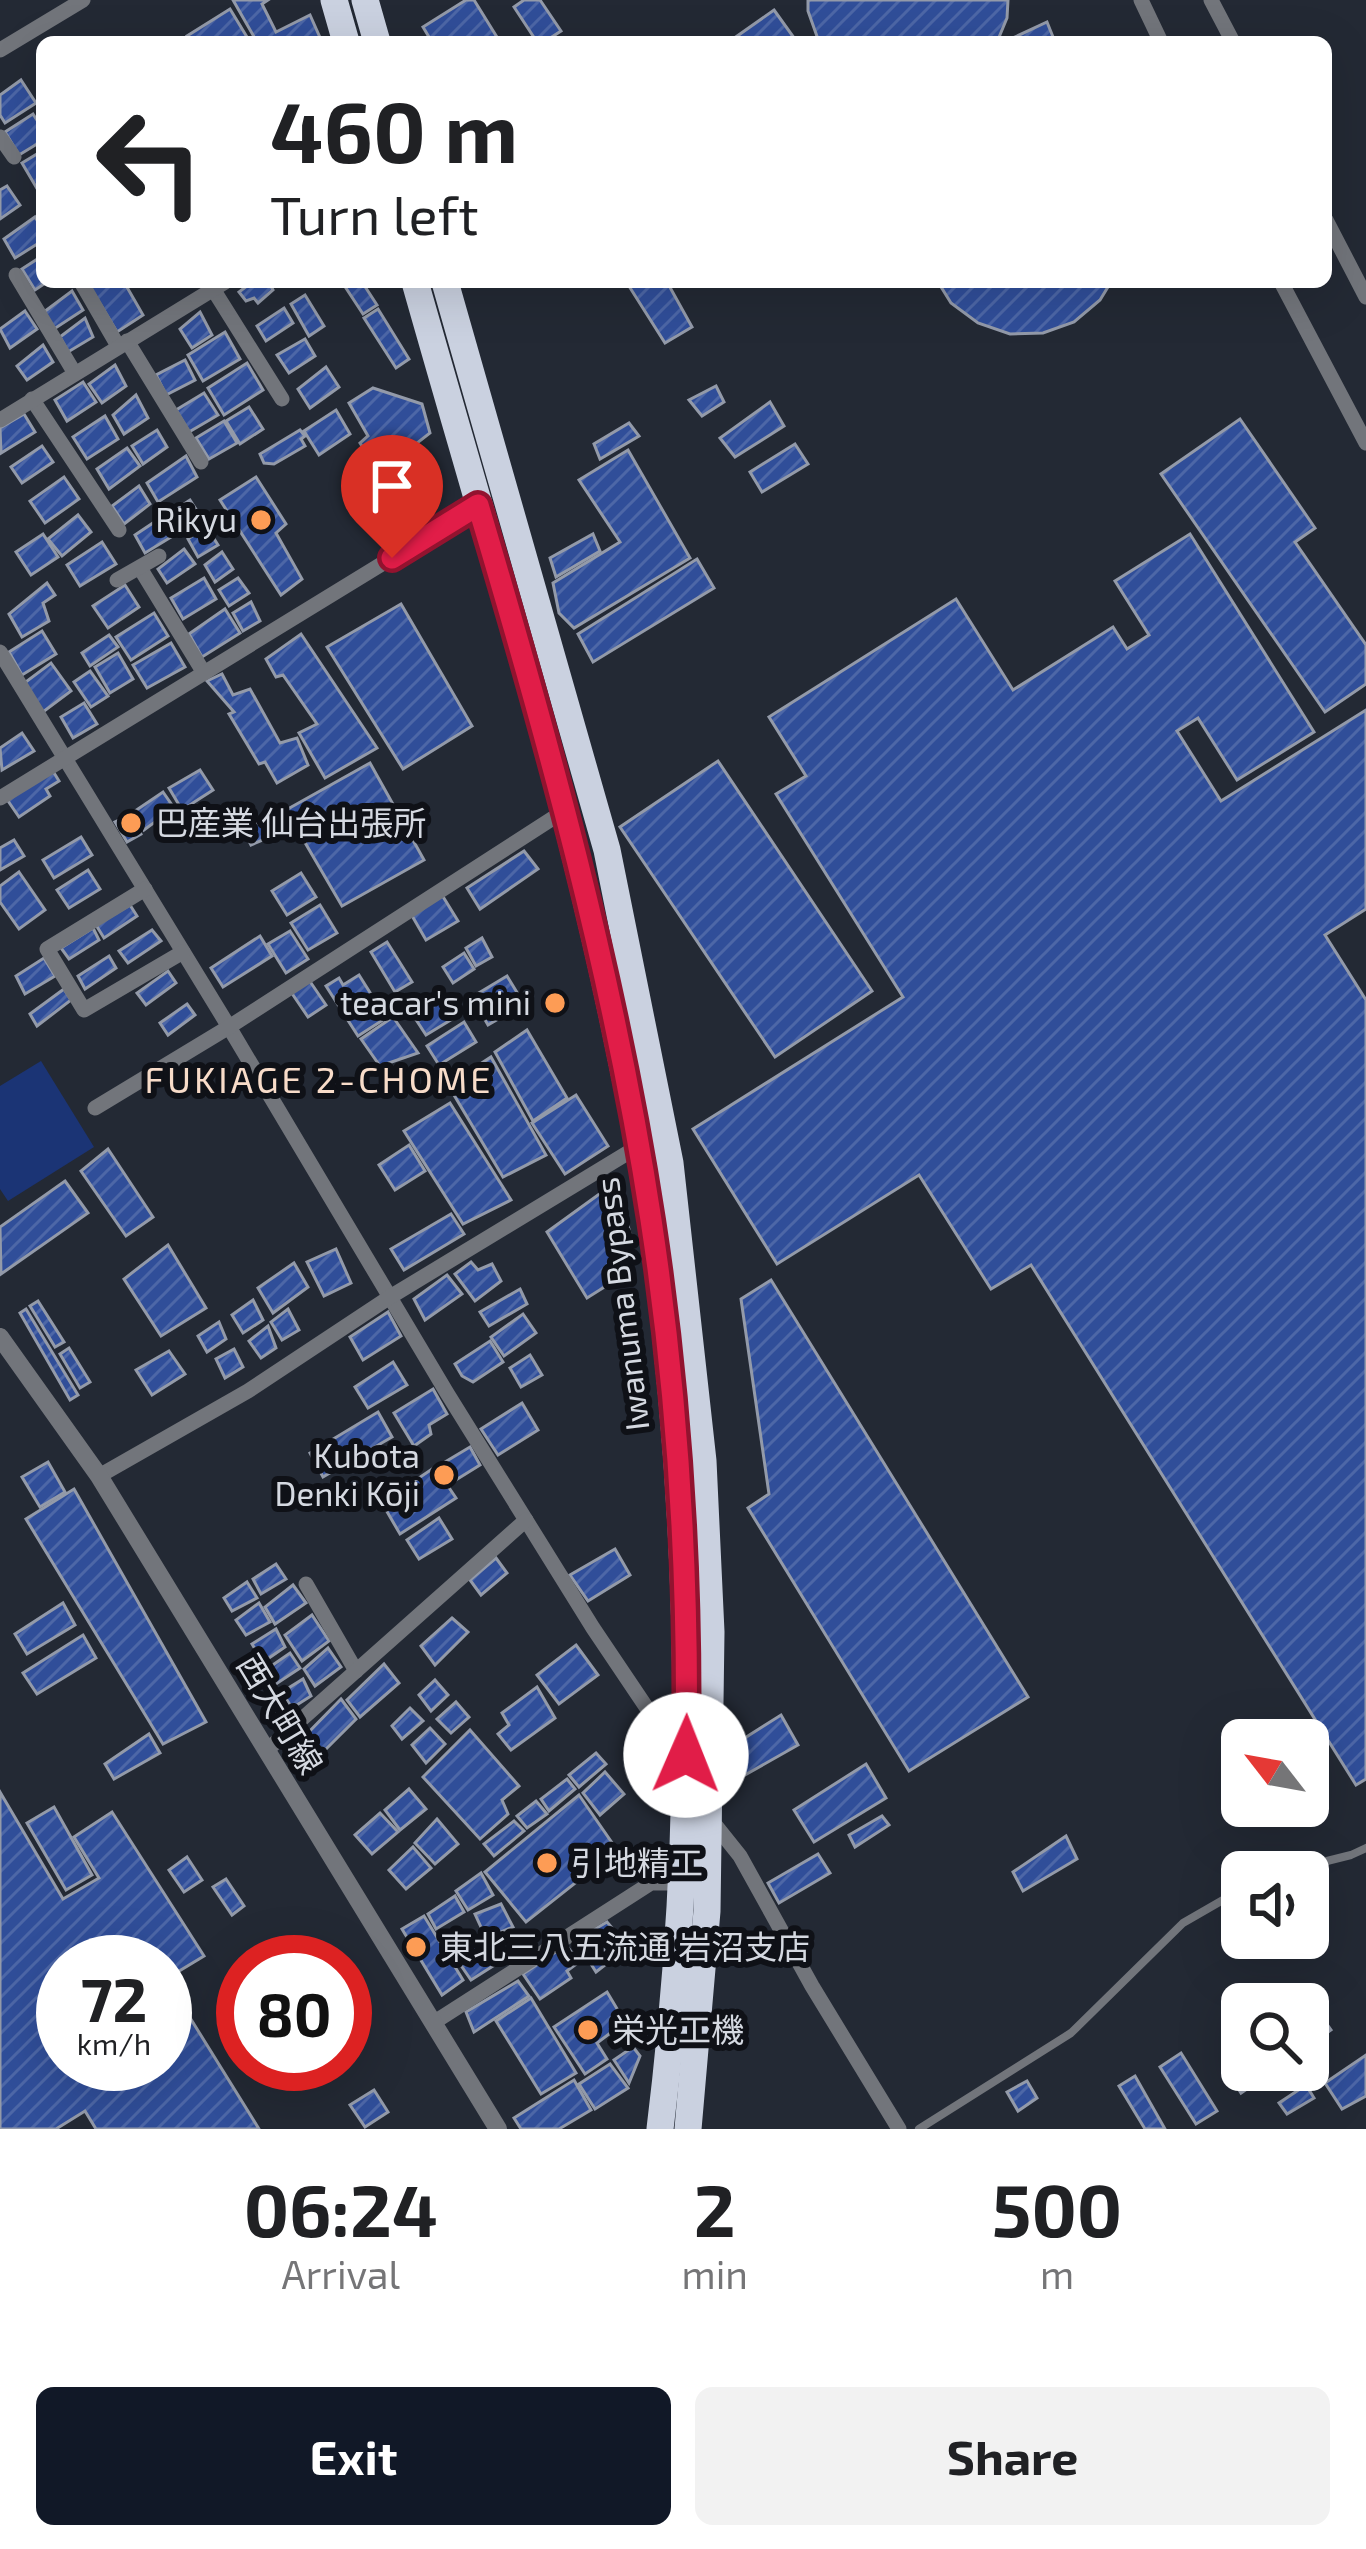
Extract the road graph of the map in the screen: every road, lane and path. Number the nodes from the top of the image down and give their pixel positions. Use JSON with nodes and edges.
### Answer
{"nodes":[{"id":1,"x":83,"y":0,"type":"edge"},
{"id":2,"x":334,"y":0,"type":"edge"},
{"id":3,"x":365,"y":0,"type":"edge"},
{"id":4,"x":1141,"y":0,"type":"edge"},
{"id":5,"x":1211,"y":0,"type":"edge"},
{"id":6,"x":0,"y":26,"type":"edge"},
{"id":7,"x":344,"y":36,"type":"edge"},
{"id":8,"x":375,"y":36,"type":"edge"},
{"id":9,"x":1158,"y":36,"type":"edge"},
{"id":10,"x":1230,"y":36,"type":"edge"},
{"id":11,"x":6,"y":46,"type":"edge"},
{"id":12,"x":0,"y":137,"type":"edge"},
{"id":13,"x":14,"y":157,"type":"dead end"},
{"id":14,"x":1332,"y":232,"type":"edge"},
{"id":15,"x":16,"y":275,"type":"dead end"},
{"id":16,"x":85,"y":288,"type":"edge"},
{"id":17,"x":214,"y":288,"type":"edge"},
{"id":18,"x":221,"y":288,"type":"edge"},
{"id":19,"x":417,"y":288,"type":"edge"},
{"id":20,"x":447,"y":288,"type":"edge"},
{"id":21,"x":1284,"y":288,"type":"edge"},
{"id":22,"x":1366,"y":297,"type":"edge"},
{"id":23,"x":122,"y":343,"type":"junction"},
{"id":24,"x":74,"y":372,"type":"junction"},
{"id":25,"x":32,"y":399,"type":"junction"},
{"id":26,"x":282,"y":399,"type":"dead end"},
{"id":27,"x":0,"y":420,"type":"edge"},
{"id":28,"x":1366,"y":443,"type":"edge"},
{"id":29,"x":201,"y":462,"type":"dead end"},
{"id":30,"x":478,"y":505,"type":"junction"},
{"id":31,"x":119,"y":530,"type":"dead end"},
{"id":32,"x":159,"y":556,"type":"dead end"},
{"id":33,"x":140,"y":568,"type":"junction"},
{"id":34,"x":117,"y":580,"type":"dead end"},
{"id":35,"x":0,"y":652,"type":"edge"},
{"id":36,"x":204,"y":673,"type":"junction"},
{"id":37,"x":64,"y":760,"type":"junction"},
{"id":38,"x":0,"y":798,"type":"edge"},
{"id":39,"x":564,"y":811,"type":"junction"},
{"id":40,"x":145,"y":890,"type":"junction"},
{"id":41,"x":183,"y":952,"type":"junction"},
{"id":42,"x":229,"y":1027,"type":"junction"},
{"id":43,"x":95,"y":1108,"type":"dead end"},
{"id":44,"x":639,"y":1146,"type":"junction"},
{"id":45,"x":391,"y":1298,"type":"junction"},
{"id":46,"x":0,"y":1337,"type":"edge"},
{"id":47,"x":99,"y":1476,"type":"junction"},
{"id":48,"x":526,"y":1520,"type":"junction"},
{"id":49,"x":306,"y":1584,"type":"dead end"},
{"id":50,"x":356,"y":1671,"type":"junction"},
{"id":51,"x":267,"y":1750,"type":"junction"},
{"id":52,"x":686,"y":1755,"type":"junction"},
{"id":53,"x":711,"y":1818,"type":"junction"},
{"id":54,"x":1366,"y":1848,"type":"edge"},
{"id":55,"x":1329,"y":1861,"type":"edge"},
{"id":56,"x":681,"y":1883,"type":"junction"},
{"id":57,"x":1221,"y":1901,"type":"edge"},
{"id":58,"x":433,"y":2023,"type":"junction"},
{"id":59,"x":497,"y":2129,"type":"edge"},
{"id":60,"x":660,"y":2129,"type":"edge"},
{"id":61,"x":688,"y":2129,"type":"edge"},
{"id":62,"x":899,"y":2129,"type":"edge"},
{"id":63,"x":919,"y":2129,"type":"edge"}],
"edges":[{"from":1,"to":11,"type":"street"},
{"from":2,"to":7,"type":"highway"},
{"from":3,"to":8,"type":"highway"},
{"from":4,"to":9,"type":"street"},
{"from":5,"to":10,"type":"street"},
{"from":6,"to":11,"type":"street"},
{"from":12,"to":13,"type":"street"},
{"from":14,"to":22,"type":"street"},
{"from":15,"to":24,"type":"street"},
{"from":16,"to":23,"type":"street"},
{"from":17,"to":23,"type":"street"},
{"from":18,"to":26,"type":"street"},
{"from":19,"to":30,"type":"highway","name":"Iwanuma Bypass"},
{"from":20,"to":53,"type":"highway","name":"Iwanuma Bypass"},
{"from":21,"to":28,"type":"street"},
{"from":23,"to":24,"type":"street"},
{"from":23,"to":29,"type":"street"},
{"from":24,"to":25,"type":"street"},
{"from":25,"to":27,"type":"street"},
{"from":25,"to":31,"type":"street"},
{"from":30,"to":36,"type":"street"},
{"from":30,"to":39,"type":"highway","name":"Iwanuma Bypass"},
{"from":32,"to":33,"type":"street"},
{"from":33,"to":34,"type":"street"},
{"from":33,"to":36,"type":"street"},
{"from":35,"to":37,"type":"street"},
{"from":36,"to":37,"type":"street"},
{"from":37,"to":38,"type":"street"},
{"from":37,"to":40,"type":"street"},
{"from":39,"to":42,"type":"street"},
{"from":39,"to":44,"type":"highway","name":"Iwanuma Bypass"},
{"from":40,"to":41,"type":"street"},
{"from":40,"to":41,"type":"street"},
{"from":41,"to":42,"type":"street"},
{"from":42,"to":43,"type":"street"},
{"from":42,"to":45,"type":"street"},
{"from":44,"to":45,"type":"street"},
{"from":44,"to":52,"type":"highway","name":"Iwanuma Bypass"},
{"from":45,"to":47,"type":"street"},
{"from":45,"to":48,"type":"street"},
{"from":46,"to":47,"type":"street","name":"西大町線"},
{"from":47,"to":51,"type":"street","name":"西大町線"},
{"from":48,"to":50,"type":"street"},
{"from":48,"to":52,"type":"street"},
{"from":49,"to":50,"type":"street"},
{"from":50,"to":51,"type":"street"},
{"from":51,"to":58,"type":"street","name":"西大町線"},
{"from":52,"to":56,"type":"highway","name":"Iwanuma Bypass"},
{"from":53,"to":61,"type":"highway","name":"Iwanuma Bypass"},
{"from":53,"to":62,"type":"street"},
{"from":54,"to":55,"type":"lane"},
{"from":56,"to":58,"type":"street"},
{"from":56,"to":60,"type":"highway","name":"Iwanuma Bypass"},
{"from":57,"to":63,"type":"lane"},
{"from":58,"to":59,"type":"street","name":"西大町線"}]}
